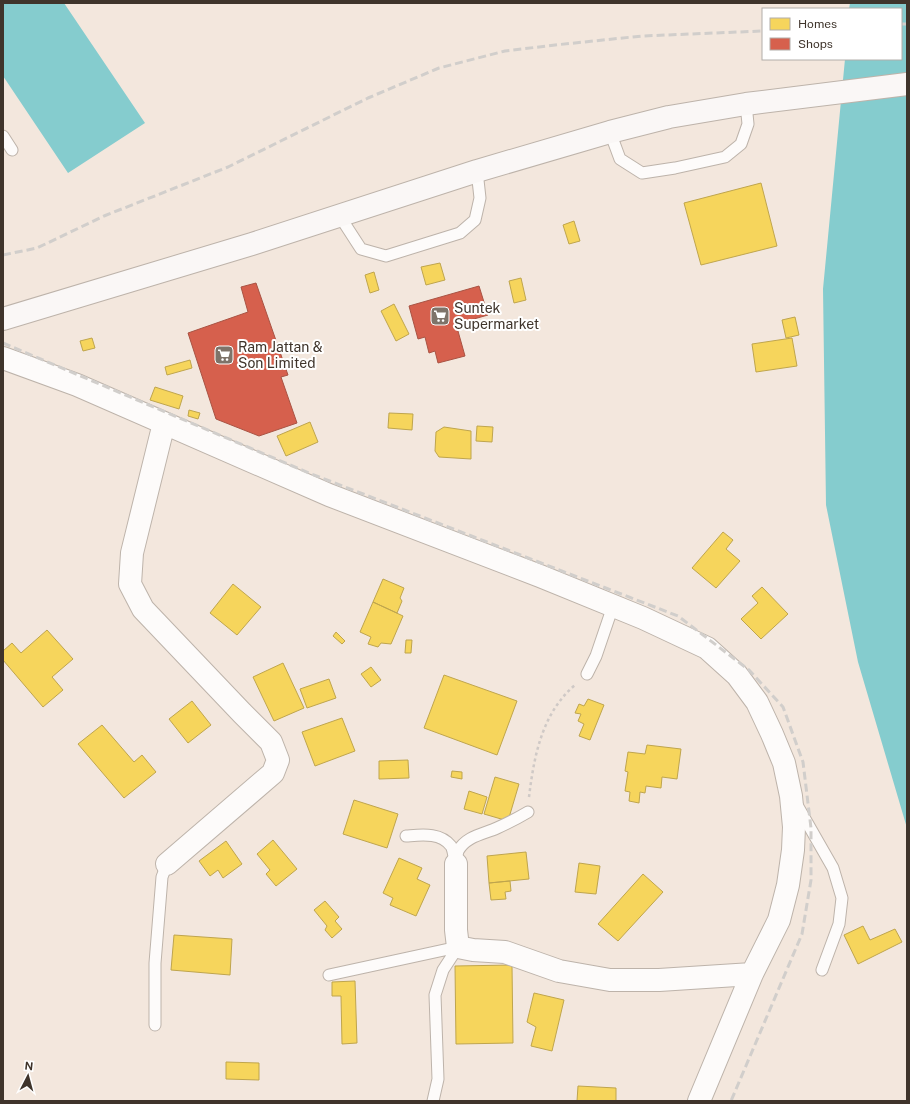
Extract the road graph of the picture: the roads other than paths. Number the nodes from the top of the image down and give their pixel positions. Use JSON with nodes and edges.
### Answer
{"nodes":[{"id":1,"x":907,"y":84,"type":"edge"},
{"id":2,"x":746,"y":104,"type":"junction"},
{"id":3,"x":610,"y":132,"type":"junction"},
{"id":4,"x":3,"y":136,"type":"edge"},
{"id":5,"x":12,"y":150,"type":"dead end"},
{"id":6,"x":477,"y":170,"type":"junction"},
{"id":7,"x":339,"y":215,"type":"junction"},
{"id":8,"x":3,"y":319,"type":"edge"},
{"id":9,"x":3,"y":358,"type":"edge"},
{"id":10,"x":164,"y":423,"type":"junction"},
{"id":11,"x":613,"y":606,"type":"junction"},
{"id":12,"x":587,"y":674,"type":"road end"},
{"id":13,"x":791,"y":796,"type":"junction"},
{"id":14,"x":528,"y":812,"type":"road end"},
{"id":15,"x":406,"y":836,"type":"dead end"},
{"id":16,"x":167,"y":864,"type":"joint"},
{"id":17,"x":456,"y":864,"type":"junction"},
{"id":18,"x":458,"y":947,"type":"junction"},
{"id":19,"x":822,"y":970,"type":"dead end"},
{"id":20,"x":752,"y":974,"type":"junction"},
{"id":21,"x":329,"y":975,"type":"dead end"},
{"id":22,"x":155,"y":1025,"type":"dead end"},
{"id":23,"x":434,"y":1101,"type":"edge"},
{"id":24,"x":699,"y":1101,"type":"edge"}],
"edges":[{"from":1,"to":2,"type":"main road"},
{"from":2,"to":3,"type":"main road"},
{"from":2,"to":3,"type":"lane"},
{"from":3,"to":6,"type":"main road"},
{"from":4,"to":5,"type":"lane"},
{"from":6,"to":7,"type":"main road"},
{"from":6,"to":7,"type":"lane"},
{"from":7,"to":8,"type":"main road"},
{"from":9,"to":10,"type":"street"},
{"from":10,"to":11,"type":"street"},
{"from":10,"to":16,"type":"street"},
{"from":11,"to":12,"type":"lane"},
{"from":11,"to":13,"type":"street"},
{"from":13,"to":19,"type":"lane"},
{"from":13,"to":20,"type":"street"},
{"from":14,"to":17,"type":"lane"},
{"from":15,"to":17,"type":"lane"},
{"from":16,"to":22,"type":"lane"},
{"from":17,"to":18,"type":"street"},
{"from":18,"to":20,"type":"street"},
{"from":18,"to":21,"type":"lane"},
{"from":18,"to":23,"type":"lane"},
{"from":20,"to":24,"type":"street"}]}
